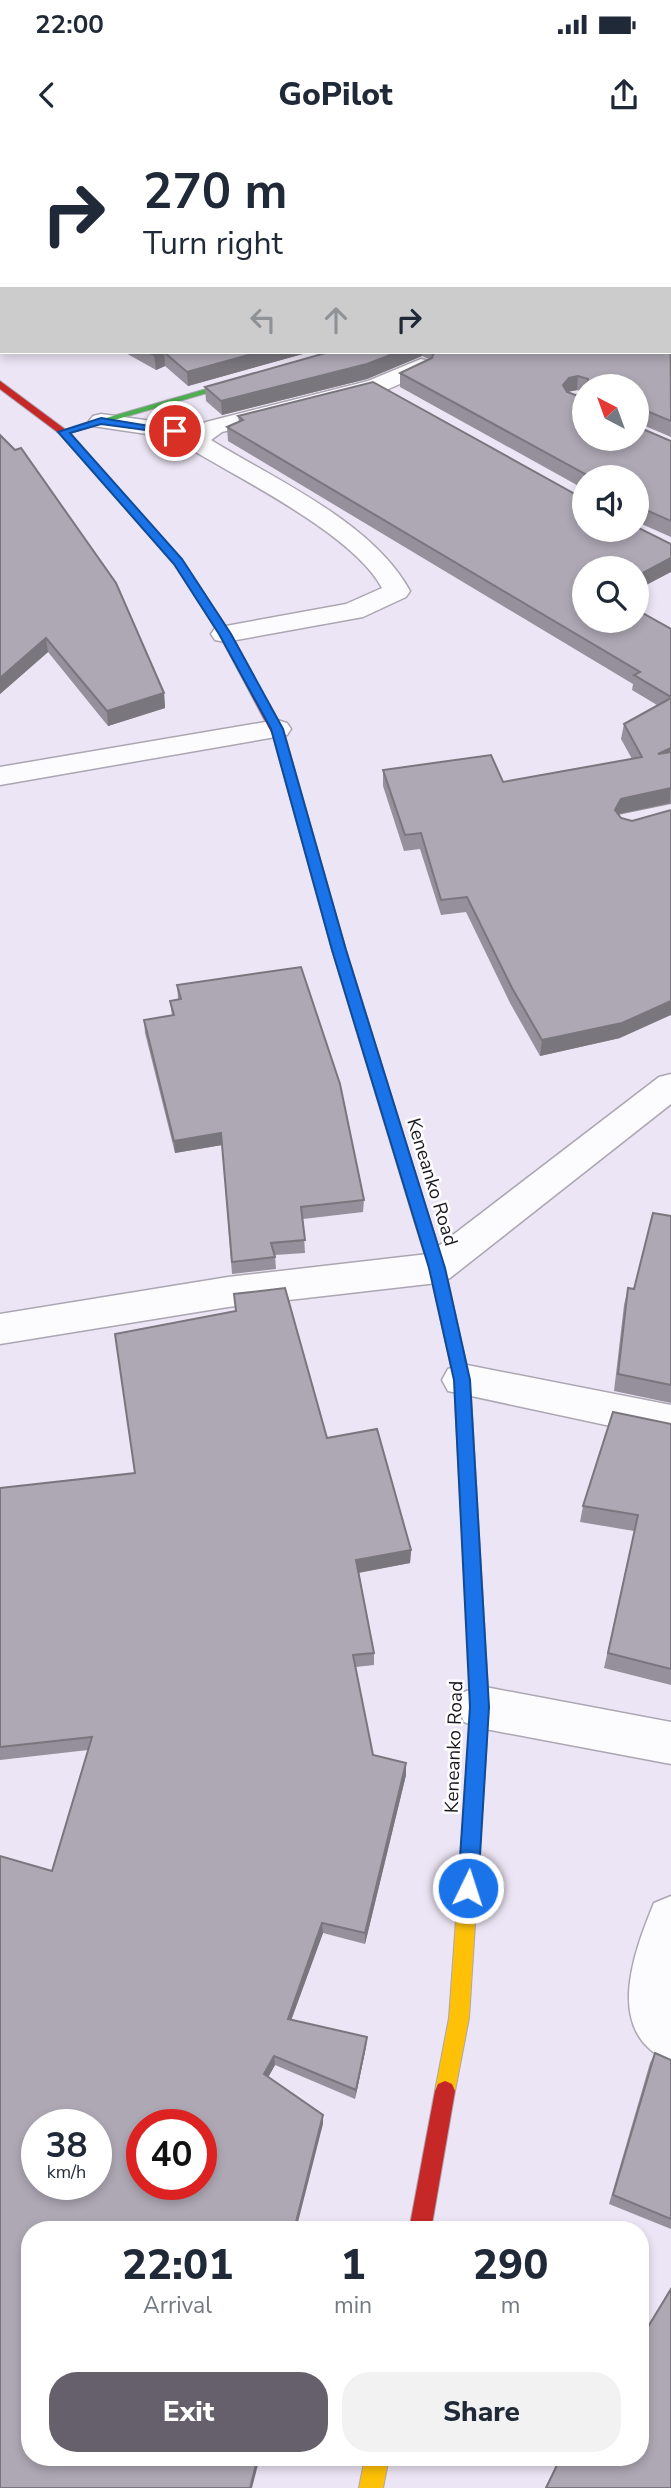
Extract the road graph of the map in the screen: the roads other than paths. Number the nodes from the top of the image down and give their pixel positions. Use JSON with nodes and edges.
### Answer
{"nodes":[{"id":1,"x":337,"y":354,"type":"edge"},
{"id":2,"x":421,"y":366,"type":"edge"},
{"id":3,"x":0,"y":384,"type":"edge"},
{"id":4,"x":376,"y":386,"type":"junction"},
{"id":5,"x":399,"y":399,"type":"edge"},
{"id":6,"x":101,"y":421,"type":"junction"},
{"id":7,"x":63,"y":432,"type":"junction"},
{"id":8,"x":200,"y":435,"type":"junction"},
{"id":9,"x":225,"y":634,"type":"junction"},
{"id":10,"x":277,"y":729,"type":"junction"},
{"id":11,"x":0,"y":776,"type":"edge"},
{"id":12,"x":671,"y":1086,"type":"edge"},
{"id":13,"x":437,"y":1268,"type":"junction"},
{"id":14,"x":0,"y":1329,"type":"edge"},
{"id":15,"x":462,"y":1380,"type":"junction"},
{"id":16,"x":671,"y":1422,"type":"edge"},
{"id":17,"x":480,"y":1707,"type":"junction"},
{"id":18,"x":671,"y":1743,"type":"edge"},
{"id":19,"x":671,"y":1920,"type":"edge"},
{"id":20,"x":671,"y":2036,"type":"edge"},
{"id":21,"x":422,"y":2221,"type":"edge"},
{"id":22,"x":375,"y":2466,"type":"edge"},
{"id":23,"x":371,"y":2488,"type":"edge"}],
"edges":[{"from":1,"to":6,"type":"street"},
{"from":2,"to":4,"type":"street"},
{"from":3,"to":7,"type":"street","name":"Keneanko Road"},
{"from":4,"to":5,"type":"street"},
{"from":4,"to":8,"type":"street"},
{"from":6,"to":7,"type":"street"},
{"from":6,"to":8,"type":"street"},
{"from":7,"to":9,"type":"street","name":"Keneanko Road"},
{"from":8,"to":9,"type":"street"},
{"from":9,"to":10,"type":"street","name":"Keneanko Road"},
{"from":10,"to":11,"type":"street"},
{"from":10,"to":13,"type":"street","name":"Keneanko Road"},
{"from":12,"to":13,"type":"street"},
{"from":13,"to":14,"type":"street"},
{"from":13,"to":15,"type":"street","name":"Keneanko Road"},
{"from":15,"to":16,"type":"street"},
{"from":15,"to":17,"type":"street","name":"Keneanko Road"},
{"from":17,"to":18,"type":"street"},
{"from":17,"to":21,"type":"street","name":"Keneanko Road"},
{"from":19,"to":20,"type":"street"},
{"from":22,"to":23,"type":"street"}]}
